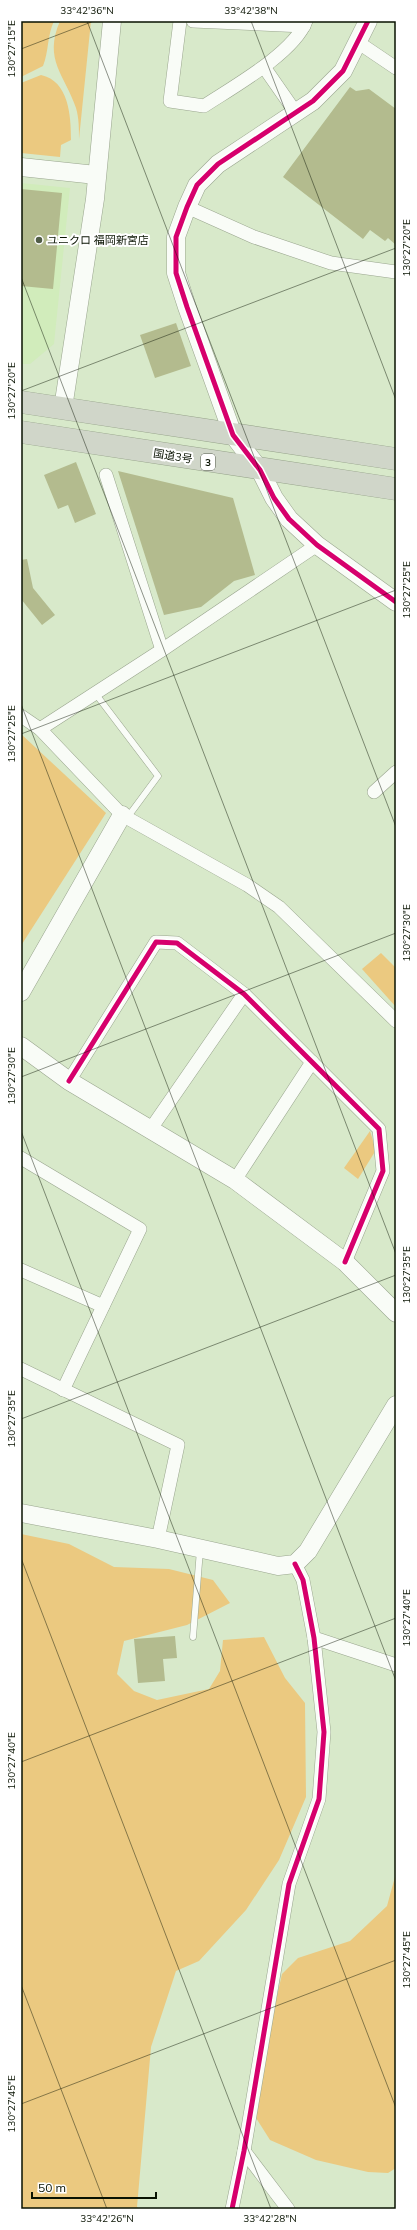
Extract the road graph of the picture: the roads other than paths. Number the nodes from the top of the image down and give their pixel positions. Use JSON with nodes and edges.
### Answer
{"nodes":[{"id":1,"x":112,"y":21,"type":"edge"},
{"id":2,"x":180,"y":21,"type":"edge"},
{"id":3,"x":193,"y":21,"type":"edge"},
{"id":4,"x":368,"y":21,"type":"edge"},
{"id":5,"x":305,"y":23,"type":"edge"},
{"id":6,"x":359,"y":43,"type":"junction"},
{"id":7,"x":264,"y":67,"type":"junction"},
{"id":8,"x":396,"y":68,"type":"edge"},
{"id":9,"x":296,"y":113,"type":"junction"},
{"id":10,"x":21,"y":167,"type":"edge"},
{"id":11,"x":96,"y":175,"type":"junction"},
{"id":12,"x":187,"y":208,"type":"junction"},
{"id":13,"x":396,"y":272,"type":"edge"},
{"id":14,"x":21,"y":402,"type":"edge"},
{"id":15,"x":63,"y":408,"type":"junction"},
{"id":16,"x":21,"y":432,"type":"edge"},
{"id":17,"x":233,"y":435,"type":"junction"},
{"id":18,"x":396,"y":459,"type":"edge"},
{"id":19,"x":260,"y":470,"type":"junction"},
{"id":20,"x":106,"y":475,"type":"dead end"},
{"id":21,"x":396,"y":489,"type":"edge"},
{"id":22,"x":317,"y":546,"type":"junction"},
{"id":23,"x":396,"y":602,"type":"edge"},
{"id":24,"x":162,"y":650,"type":"junction"},
{"id":25,"x":95,"y":693,"type":"junction"},
{"id":26,"x":21,"y":716,"type":"edge"},
{"id":27,"x":40,"y":729,"type":"junction"},
{"id":28,"x":396,"y":772,"type":"edge"},
{"id":29,"x":374,"y":792,"type":"dead end"},
{"id":30,"x":125,"y":817,"type":"junction"},
{"id":31,"x":21,"y":992,"type":"edge"},
{"id":32,"x":244,"y":994,"type":"junction"},
{"id":33,"x":396,"y":1021,"type":"edge"},
{"id":34,"x":21,"y":1046,"type":"edge"},
{"id":35,"x":312,"y":1062,"type":"junction"},
{"id":36,"x":69,"y":1081,"type":"junction"},
{"id":37,"x":150,"y":1130,"type":"junction"},
{"id":38,"x":21,"y":1158,"type":"edge"},
{"id":39,"x":235,"y":1180,"type":"junction"},
{"id":40,"x":345,"y":1262,"type":"junction"},
{"id":41,"x":21,"y":1270,"type":"edge"},
{"id":42,"x":103,"y":1306,"type":"junction"},
{"id":43,"x":396,"y":1313,"type":"edge"},
{"id":44,"x":21,"y":1368,"type":"edge"},
{"id":45,"x":63,"y":1390,"type":"junction"},
{"id":46,"x":396,"y":1405,"type":"edge"},
{"id":47,"x":21,"y":1513,"type":"edge"},
{"id":48,"x":158,"y":1539,"type":"junction"},
{"id":49,"x":200,"y":1549,"type":"junction"},
{"id":50,"x":295,"y":1564,"type":"junction"},
{"id":51,"x":193,"y":1637,"type":"dead end"},
{"id":52,"x":314,"y":1638,"type":"junction"},
{"id":53,"x":396,"y":1665,"type":"edge"},
{"id":54,"x":244,"y":2151,"type":"junction"},
{"id":55,"x":232,"y":2209,"type":"edge"},
{"id":56,"x":288,"y":2209,"type":"edge"}],
"edges":[{"from":1,"to":11,"type":"street"},
{"from":2,"to":7,"type":"street"},
{"from":3,"to":5,"type":"street"},
{"from":4,"to":6,"type":"street"},
{"from":5,"to":7,"type":"street"},
{"from":6,"to":8,"type":"street"},
{"from":6,"to":9,"type":"street"},
{"from":7,"to":9,"type":"street"},
{"from":9,"to":12,"type":"street"},
{"from":10,"to":11,"type":"street"},
{"from":11,"to":15,"type":"street"},
{"from":12,"to":13,"type":"street"},
{"from":12,"to":17,"type":"street"},
{"from":14,"to":15,"type":"highway"},
{"from":15,"to":17,"type":"highway"},
{"from":16,"to":19,"type":"highway","name":"国道3号","number":"3"},
{"from":17,"to":18,"type":"highway"},
{"from":17,"to":19,"type":"street"},
{"from":19,"to":21,"type":"highway","name":"国道3号","number":"3"},
{"from":19,"to":22,"type":"street"},
{"from":20,"to":24,"type":"street"},
{"from":22,"to":23,"type":"street"},
{"from":22,"to":24,"type":"street"},
{"from":24,"to":25,"type":"street"},
{"from":25,"to":27,"type":"street"},
{"from":25,"to":30,"type":"lane"},
{"from":26,"to":27,"type":"street"},
{"from":27,"to":30,"type":"street"},
{"from":28,"to":29,"type":"street"},
{"from":30,"to":31,"type":"street"},
{"from":30,"to":33,"type":"street"},
{"from":32,"to":35,"type":"street"},
{"from":32,"to":36,"type":"street"},
{"from":32,"to":37,"type":"street"},
{"from":34,"to":36,"type":"street"},
{"from":35,"to":39,"type":"street"},
{"from":35,"to":40,"type":"street"},
{"from":36,"to":37,"type":"street"},
{"from":37,"to":39,"type":"street"},
{"from":38,"to":42,"type":"street"},
{"from":39,"to":40,"type":"street"},
{"from":40,"to":43,"type":"street"},
{"from":41,"to":42,"type":"street"},
{"from":42,"to":45,"type":"street"},
{"from":44,"to":45,"type":"street"},
{"from":45,"to":48,"type":"street"},
{"from":46,"to":50,"type":"street"},
{"from":47,"to":48,"type":"street"},
{"from":48,"to":49,"type":"street"},
{"from":49,"to":50,"type":"street"},
{"from":49,"to":51,"type":"lane"},
{"from":50,"to":52,"type":"street"},
{"from":52,"to":53,"type":"street"},
{"from":52,"to":54,"type":"street"},
{"from":54,"to":55,"type":"street"},
{"from":54,"to":56,"type":"street"}]}
